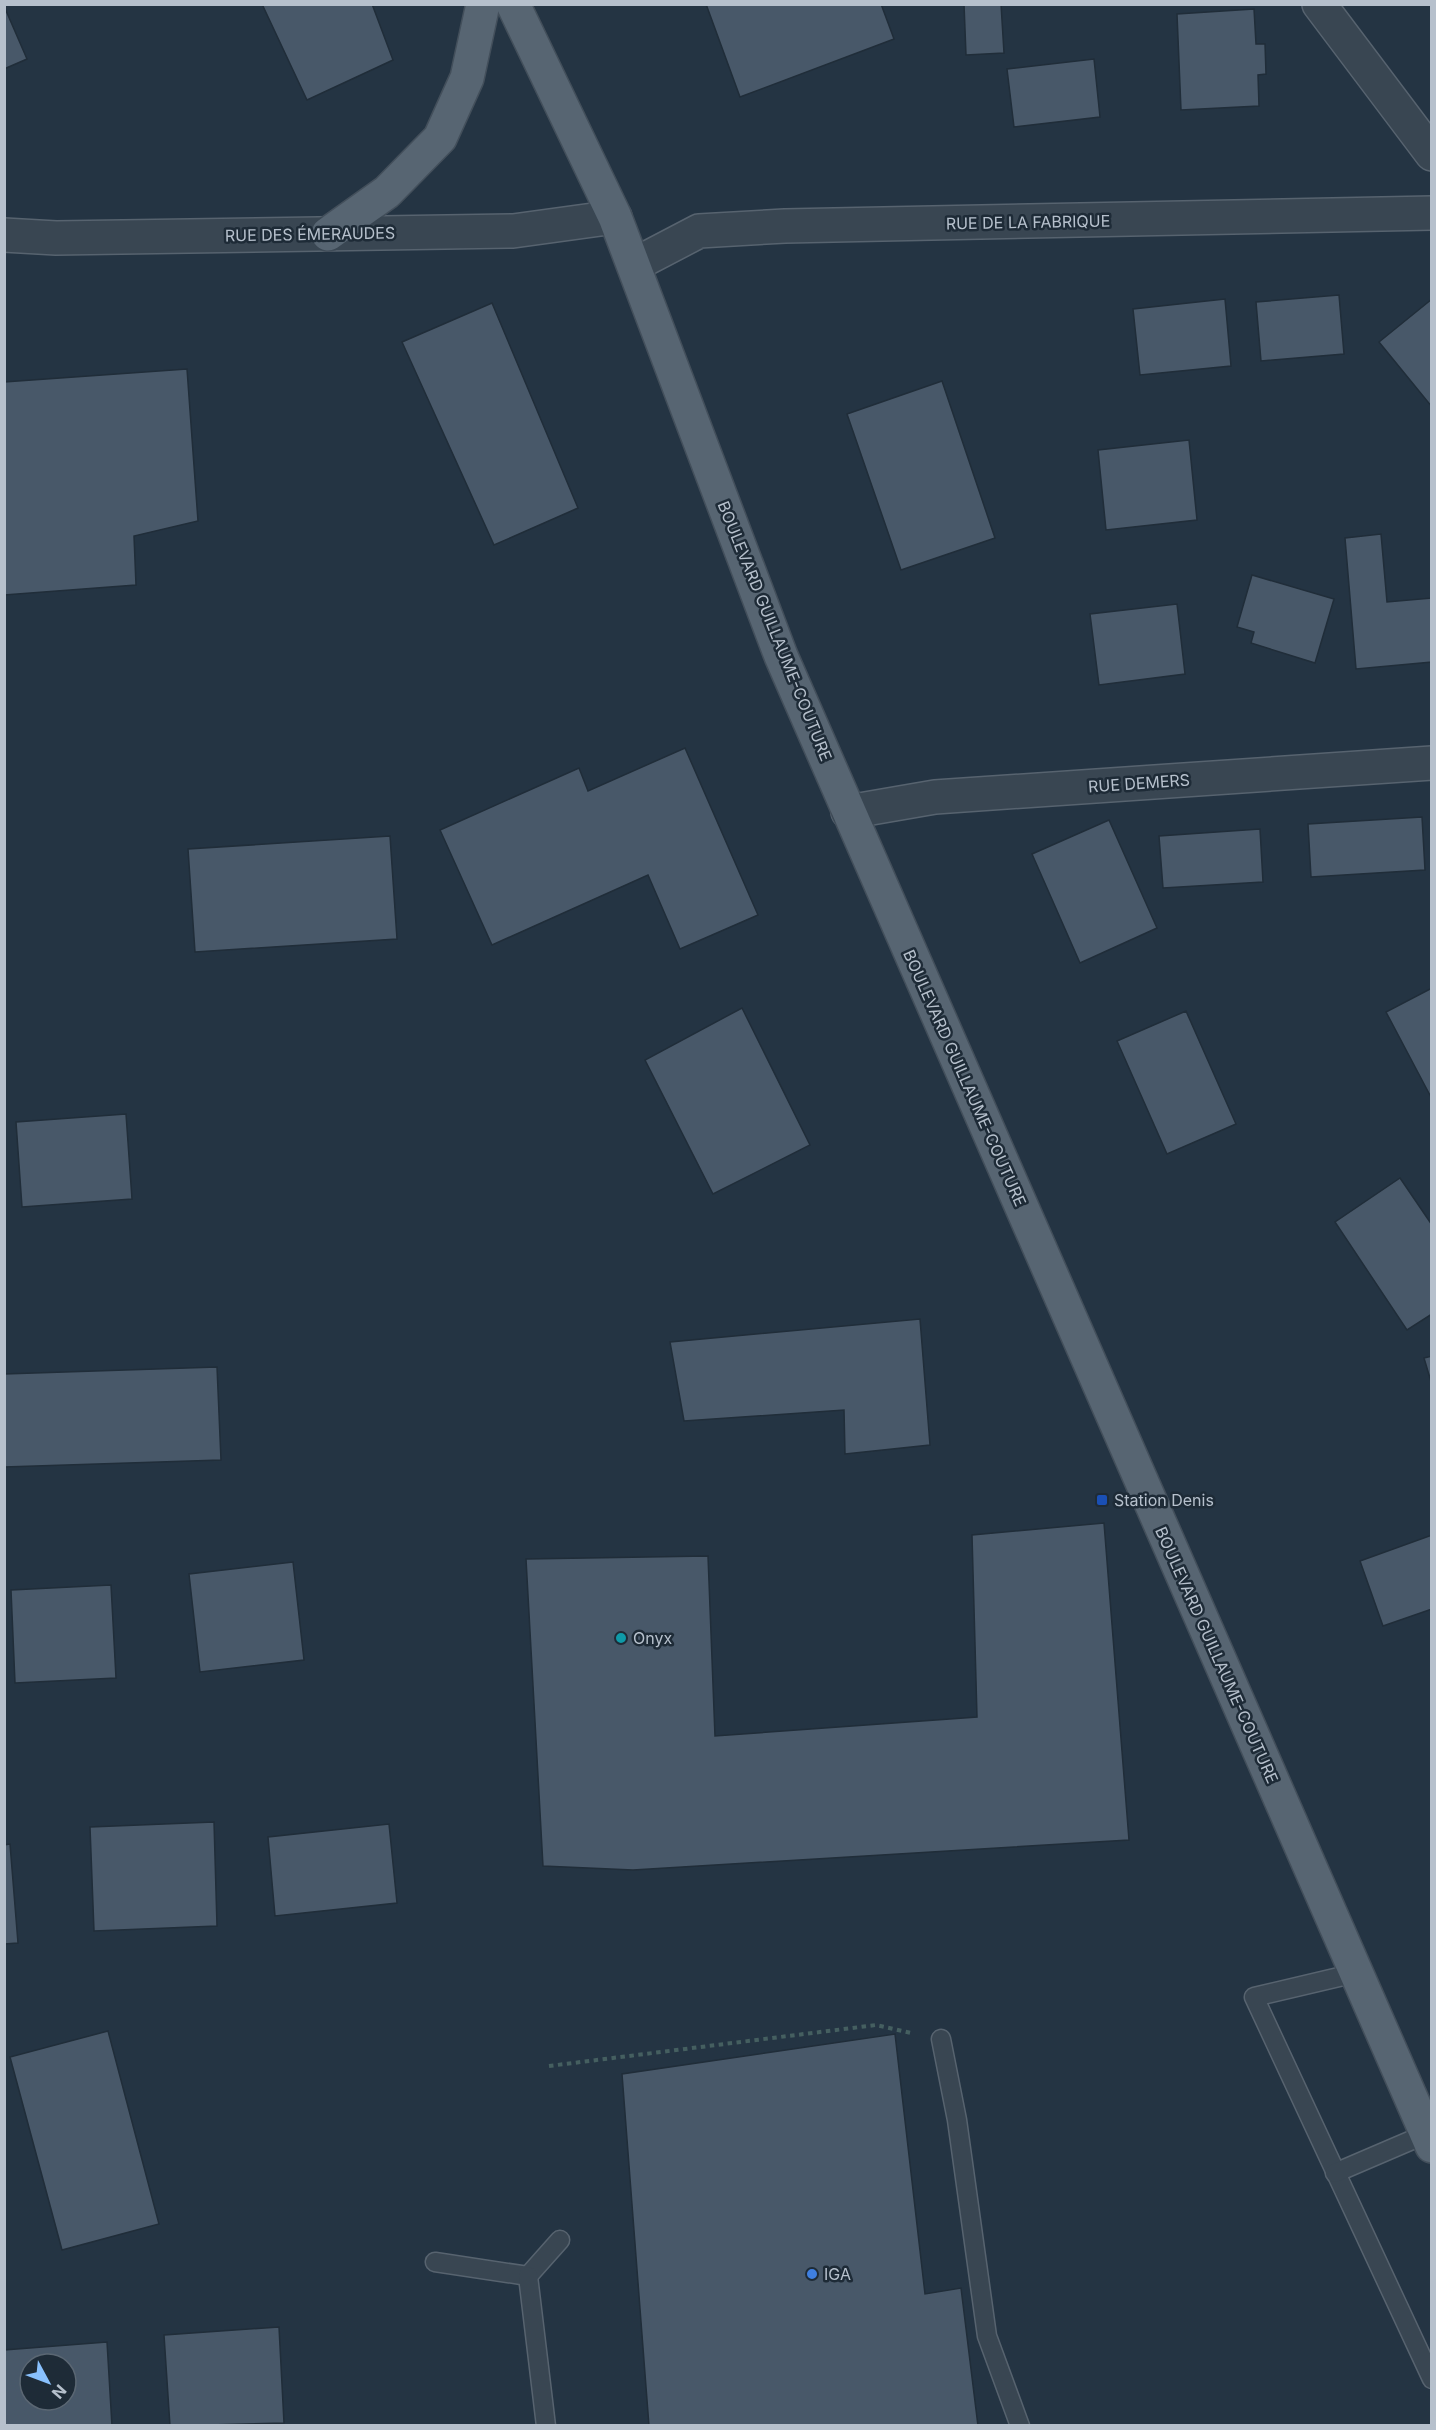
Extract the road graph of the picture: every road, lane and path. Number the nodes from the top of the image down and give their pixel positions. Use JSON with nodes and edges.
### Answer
{"nodes":[{"id":1,"x":483,"y":4,"type":"edge"},
{"id":2,"x":513,"y":4,"type":"edge"},
{"id":3,"x":1319,"y":4,"type":"edge"},
{"id":4,"x":1431,"y":154,"type":"edge"},
{"id":5,"x":1431,"y":213,"type":"edge"},
{"id":6,"x":615,"y":217,"type":"junction"},
{"id":7,"x":328,"y":234,"type":"junction"},
{"id":8,"x":4,"y":235,"type":"edge"},
{"id":9,"x":633,"y":265,"type":"junction"},
{"id":10,"x":1431,"y":762,"type":"edge"},
{"id":11,"x":848,"y":812,"type":"junction"},
{"id":12,"x":1356,"y":1973,"type":"junction"},
{"id":13,"x":941,"y":2039,"type":"joint"},
{"id":14,"x":549,"y":2066,"type":"dead end"},
{"id":15,"x":1429,"y":2140,"type":"edge"},
{"id":16,"x":1335,"y":2173,"type":"junction"},
{"id":17,"x":560,"y":2240,"type":"dead end"},
{"id":18,"x":435,"y":2262,"type":"dead end"},
{"id":19,"x":528,"y":2276,"type":"junction"},
{"id":20,"x":1431,"y":2379,"type":"edge"},
{"id":21,"x":546,"y":2426,"type":"edge"},
{"id":22,"x":1020,"y":2426,"type":"edge"}],
"edges":[{"from":1,"to":7,"type":"main road"},
{"from":2,"to":6,"type":"main road","name":"BOULEVARD GUILLAUME-COUTURE"},
{"from":3,"to":4,"type":"street"},
{"from":5,"to":9,"type":"street","name":"RUE DE LA FABRIQUE"},
{"from":6,"to":7,"type":"street","name":"RUE DES ÉMERAUDES"},
{"from":6,"to":9,"type":"main road","name":"BOULEVARD GUILLAUME-COUTURE"},
{"from":7,"to":8,"type":"street","name":"RUE DES ÉMERAUDES"},
{"from":9,"to":11,"type":"main road","name":"BOULEVARD GUILLAUME-COUTURE"},
{"from":10,"to":11,"type":"street","name":"RUE DEMERS"},
{"from":11,"to":12,"type":"main road","name":"BOULEVARD GUILLAUME-COUTURE"},
{"from":12,"to":15,"type":"main road","name":"BOULEVARD GUILLAUME-COUTURE"},
{"from":12,"to":16,"type":"lane"},
{"from":13,"to":14,"type":"path"},
{"from":13,"to":22,"type":"lane"},
{"from":15,"to":16,"type":"lane"},
{"from":16,"to":20,"type":"lane"},
{"from":17,"to":19,"type":"lane"},
{"from":18,"to":19,"type":"lane"},
{"from":19,"to":21,"type":"lane"}]}
